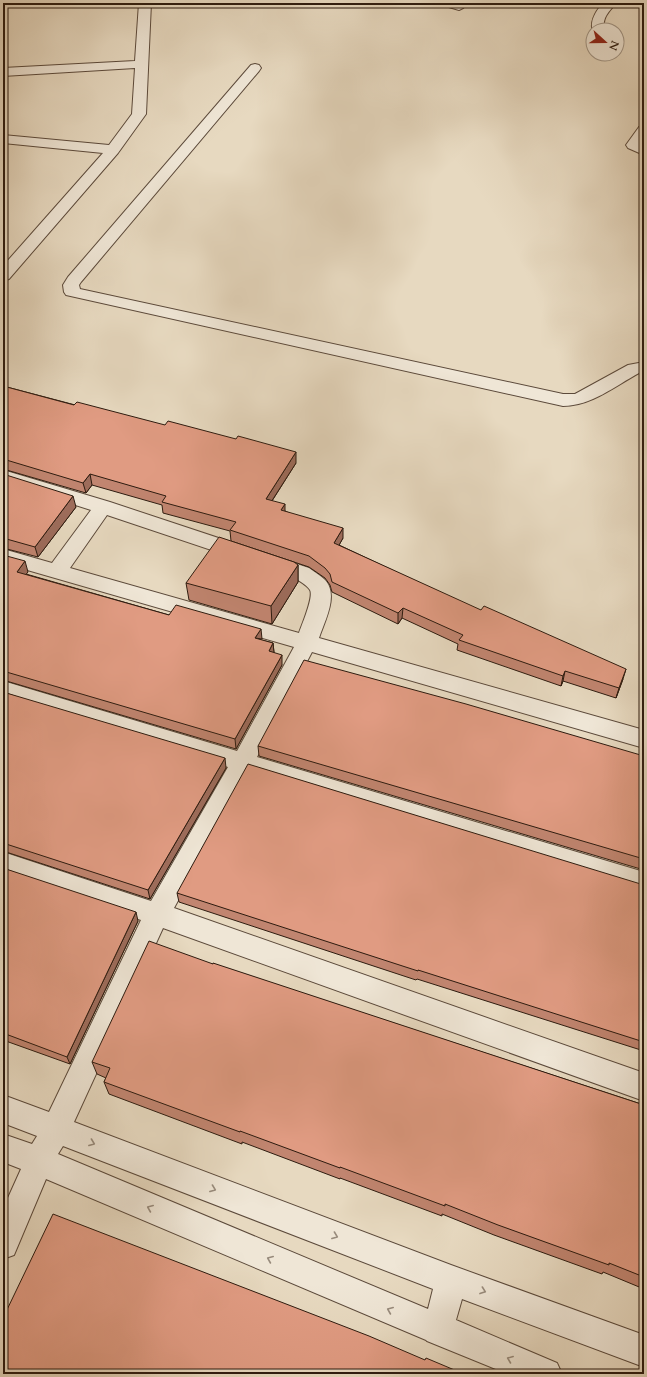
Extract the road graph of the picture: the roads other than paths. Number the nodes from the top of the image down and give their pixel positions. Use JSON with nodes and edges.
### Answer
{"nodes":[{"id":1,"x":145,"y":3,"type":"edge"},
{"id":2,"x":446,"y":3,"type":"edge"},
{"id":3,"x":610,"y":3,"type":"edge"},
{"id":4,"x":459,"y":6,"type":"dead end"},
{"id":5,"x":598,"y":22,"type":"edge"},
{"id":6,"x":141,"y":64,"type":"junction"},
{"id":7,"x":255,"y":68,"type":"dead end"},
{"id":8,"x":3,"y":72,"type":"edge"},
{"id":9,"x":644,"y":130,"type":"edge"},
{"id":10,"x":3,"y":139,"type":"edge"},
{"id":11,"x":113,"y":150,"type":"junction"},
{"id":12,"x":644,"y":151,"type":"edge"},
{"id":13,"x":3,"y":276,"type":"edge"},
{"id":14,"x":644,"y":367,"type":"edge"},
{"id":15,"x":3,"y":476,"type":"edge"},
{"id":16,"x":103,"y":507,"type":"junction"},
{"id":17,"x":3,"y":556,"type":"edge"},
{"id":18,"x":56,"y":572,"type":"junction"},
{"id":19,"x":306,"y":642,"type":"junction"},
{"id":20,"x":3,"y":690,"type":"edge"},
{"id":21,"x":644,"y":739,"type":"edge"},
{"id":22,"x":243,"y":761,"type":"junction"},
{"id":23,"x":3,"y":863,"type":"edge"},
{"id":24,"x":644,"y":883,"type":"edge"},
{"id":25,"x":157,"y":914,"type":"junction"},
{"id":26,"x":644,"y":1087,"type":"edge"},
{"id":27,"x":3,"y":1109,"type":"edge"},
{"id":28,"x":56,"y":1129,"type":"junction"},
{"id":29,"x":3,"y":1148,"type":"edge"},
{"id":30,"x":39,"y":1161,"type":"junction"},
{"id":31,"x":3,"y":1244,"type":"edge"},
{"id":32,"x":451,"y":1280,"type":"junction"},
{"id":33,"x":438,"y":1330,"type":"junction"},
{"id":34,"x":644,"y":1351,"type":"edge"},
{"id":35,"x":546,"y":1374,"type":"edge"}],
"edges":[{"from":1,"to":6,"type":"street"},
{"from":2,"to":4,"type":"street"},
{"from":3,"to":5,"type":"street"},
{"from":6,"to":8,"type":"street"},
{"from":6,"to":11,"type":"street"},
{"from":7,"to":14,"type":"street"},
{"from":9,"to":12,"type":"street"},
{"from":10,"to":11,"type":"street"},
{"from":11,"to":13,"type":"street"},
{"from":15,"to":16,"type":"street"},
{"from":16,"to":18,"type":"street"},
{"from":16,"to":19,"type":"street"},
{"from":17,"to":18,"type":"street"},
{"from":18,"to":19,"type":"street"},
{"from":19,"to":21,"type":"street"},
{"from":19,"to":22,"type":"street"},
{"from":20,"to":22,"type":"street"},
{"from":22,"to":24,"type":"street"},
{"from":22,"to":25,"type":"street"},
{"from":23,"to":25,"type":"street"},
{"from":25,"to":26,"type":"street"},
{"from":25,"to":28,"type":"street"},
{"from":27,"to":28,"type":"street"},
{"from":28,"to":30,"type":"street"},
{"from":28,"to":32,"type":"street","one_way":true},
{"from":29,"to":30,"type":"street"},
{"from":30,"to":31,"type":"street"},
{"from":33,"to":30,"type":"street","one_way":true},
{"from":32,"to":33,"type":"street"},
{"from":32,"to":34,"type":"street","one_way":true},
{"from":35,"to":33,"type":"street","one_way":true}]}
